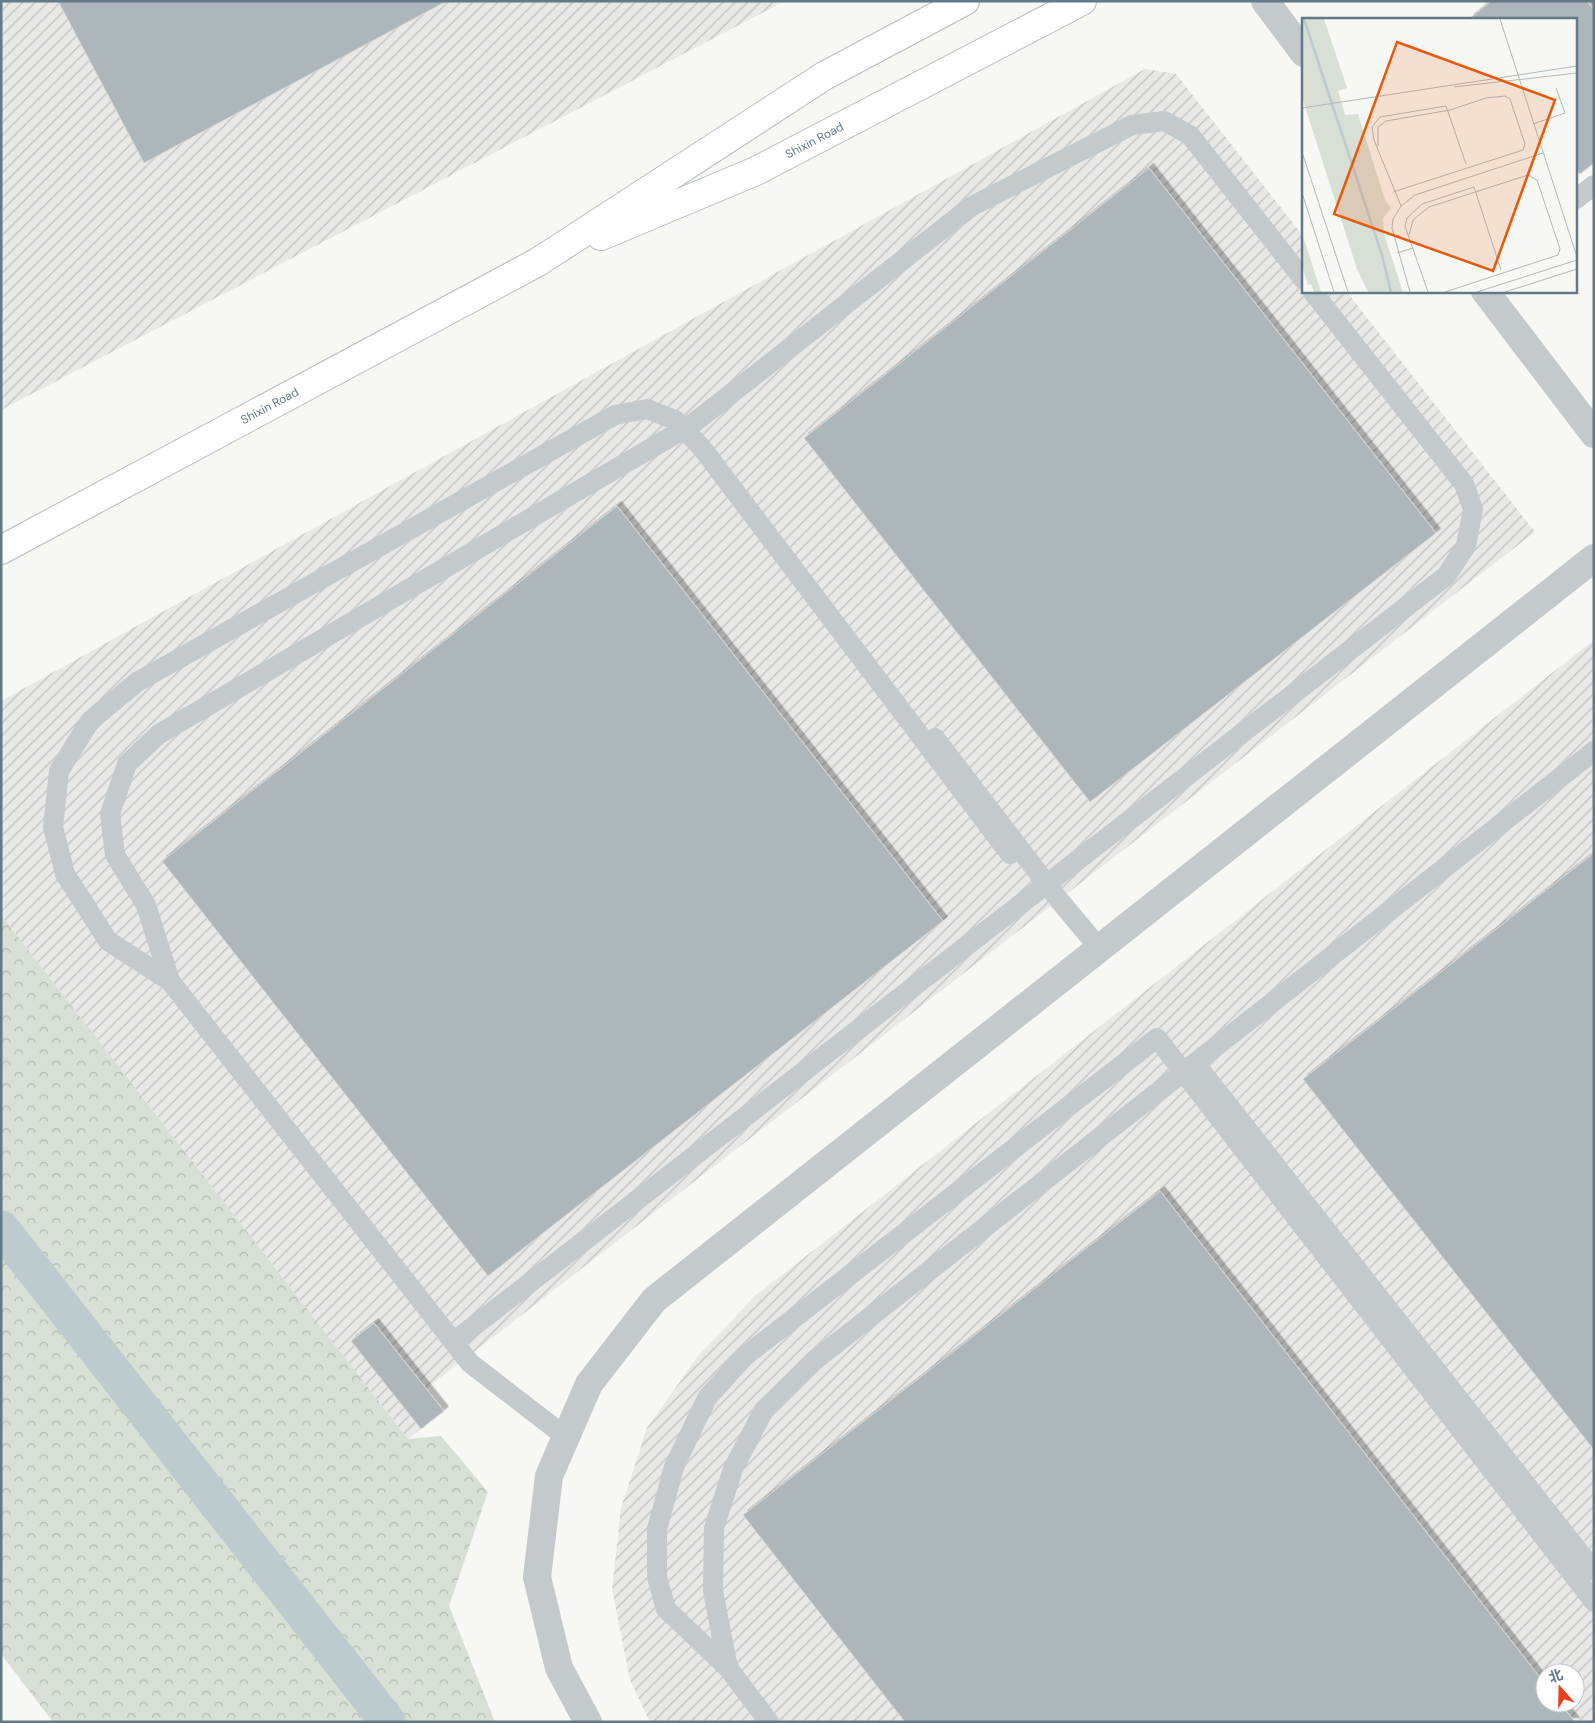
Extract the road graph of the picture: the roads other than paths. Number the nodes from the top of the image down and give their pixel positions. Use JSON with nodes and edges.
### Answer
{"nodes":[{"id":1,"x":965,"y":1,"type":"edge"},
{"id":2,"x":1082,"y":1,"type":"edge"},
{"id":3,"x":1265,"y":1,"type":"edge"},
{"id":4,"x":1302,"y":50,"type":"edge"},
{"id":5,"x":1594,"y":184,"type":"edge"},
{"id":6,"x":1578,"y":196,"type":"edge"},
{"id":7,"x":538,"y":262,"type":"junction"},
{"id":8,"x":1302,"y":277,"type":"edge"},
{"id":9,"x":1313,"y":292,"type":"edge"},
{"id":10,"x":1486,"y":292,"type":"edge"},
{"id":11,"x":691,"y":425,"type":"junction"},
{"id":12,"x":1594,"y":434,"type":"edge"},
{"id":13,"x":1,"y":550,"type":"edge"},
{"id":14,"x":1594,"y":558,"type":"edge"},
{"id":15,"x":1594,"y":751,"type":"edge"},
{"id":16,"x":1010,"y":854,"type":"dead end"},
{"id":17,"x":1047,"y":884,"type":"junction"},
{"id":18,"x":1100,"y":949,"type":"junction"},
{"id":19,"x":170,"y":981,"type":"junction"},
{"id":20,"x":1195,"y":1063,"type":"junction"},
{"id":21,"x":453,"y":1342,"type":"junction"},
{"id":22,"x":566,"y":1437,"type":"junction"},
{"id":23,"x":1594,"y":1571,"type":"edge"},
{"id":24,"x":1594,"y":1602,"type":"edge"},
{"id":25,"x":728,"y":1668,"type":"junction"},
{"id":26,"x":588,"y":1722,"type":"edge"},
{"id":27,"x":769,"y":1722,"type":"edge"}],
"edges":[{"from":1,"to":7,"type":"street","name":"Shixin Road"},
{"from":2,"to":7,"type":"street","name":"Shixin Road"},
{"from":3,"to":4,"type":"street"},
{"from":5,"to":6,"type":"lane"},
{"from":7,"to":13,"type":"street","name":"Shixin Road"},
{"from":8,"to":11,"type":"lane"},
{"from":9,"to":17,"type":"lane"},
{"from":10,"to":12,"type":"street"},
{"from":11,"to":17,"type":"lane"},
{"from":11,"to":19,"type":"lane"},
{"from":14,"to":18,"type":"street"},
{"from":15,"to":20,"type":"lane"},
{"from":16,"to":19,"type":"lane","bridge":true},
{"from":17,"to":18,"type":"lane"},
{"from":17,"to":21,"type":"lane"},
{"from":18,"to":22,"type":"street"},
{"from":19,"to":21,"type":"lane"},
{"from":20,"to":23,"type":"lane"},
{"from":20,"to":25,"type":"lane"},
{"from":21,"to":22,"type":"lane"},
{"from":22,"to":26,"type":"street"},
{"from":24,"to":25,"type":"lane","bridge":true},
{"from":25,"to":27,"type":"lane"}]}
